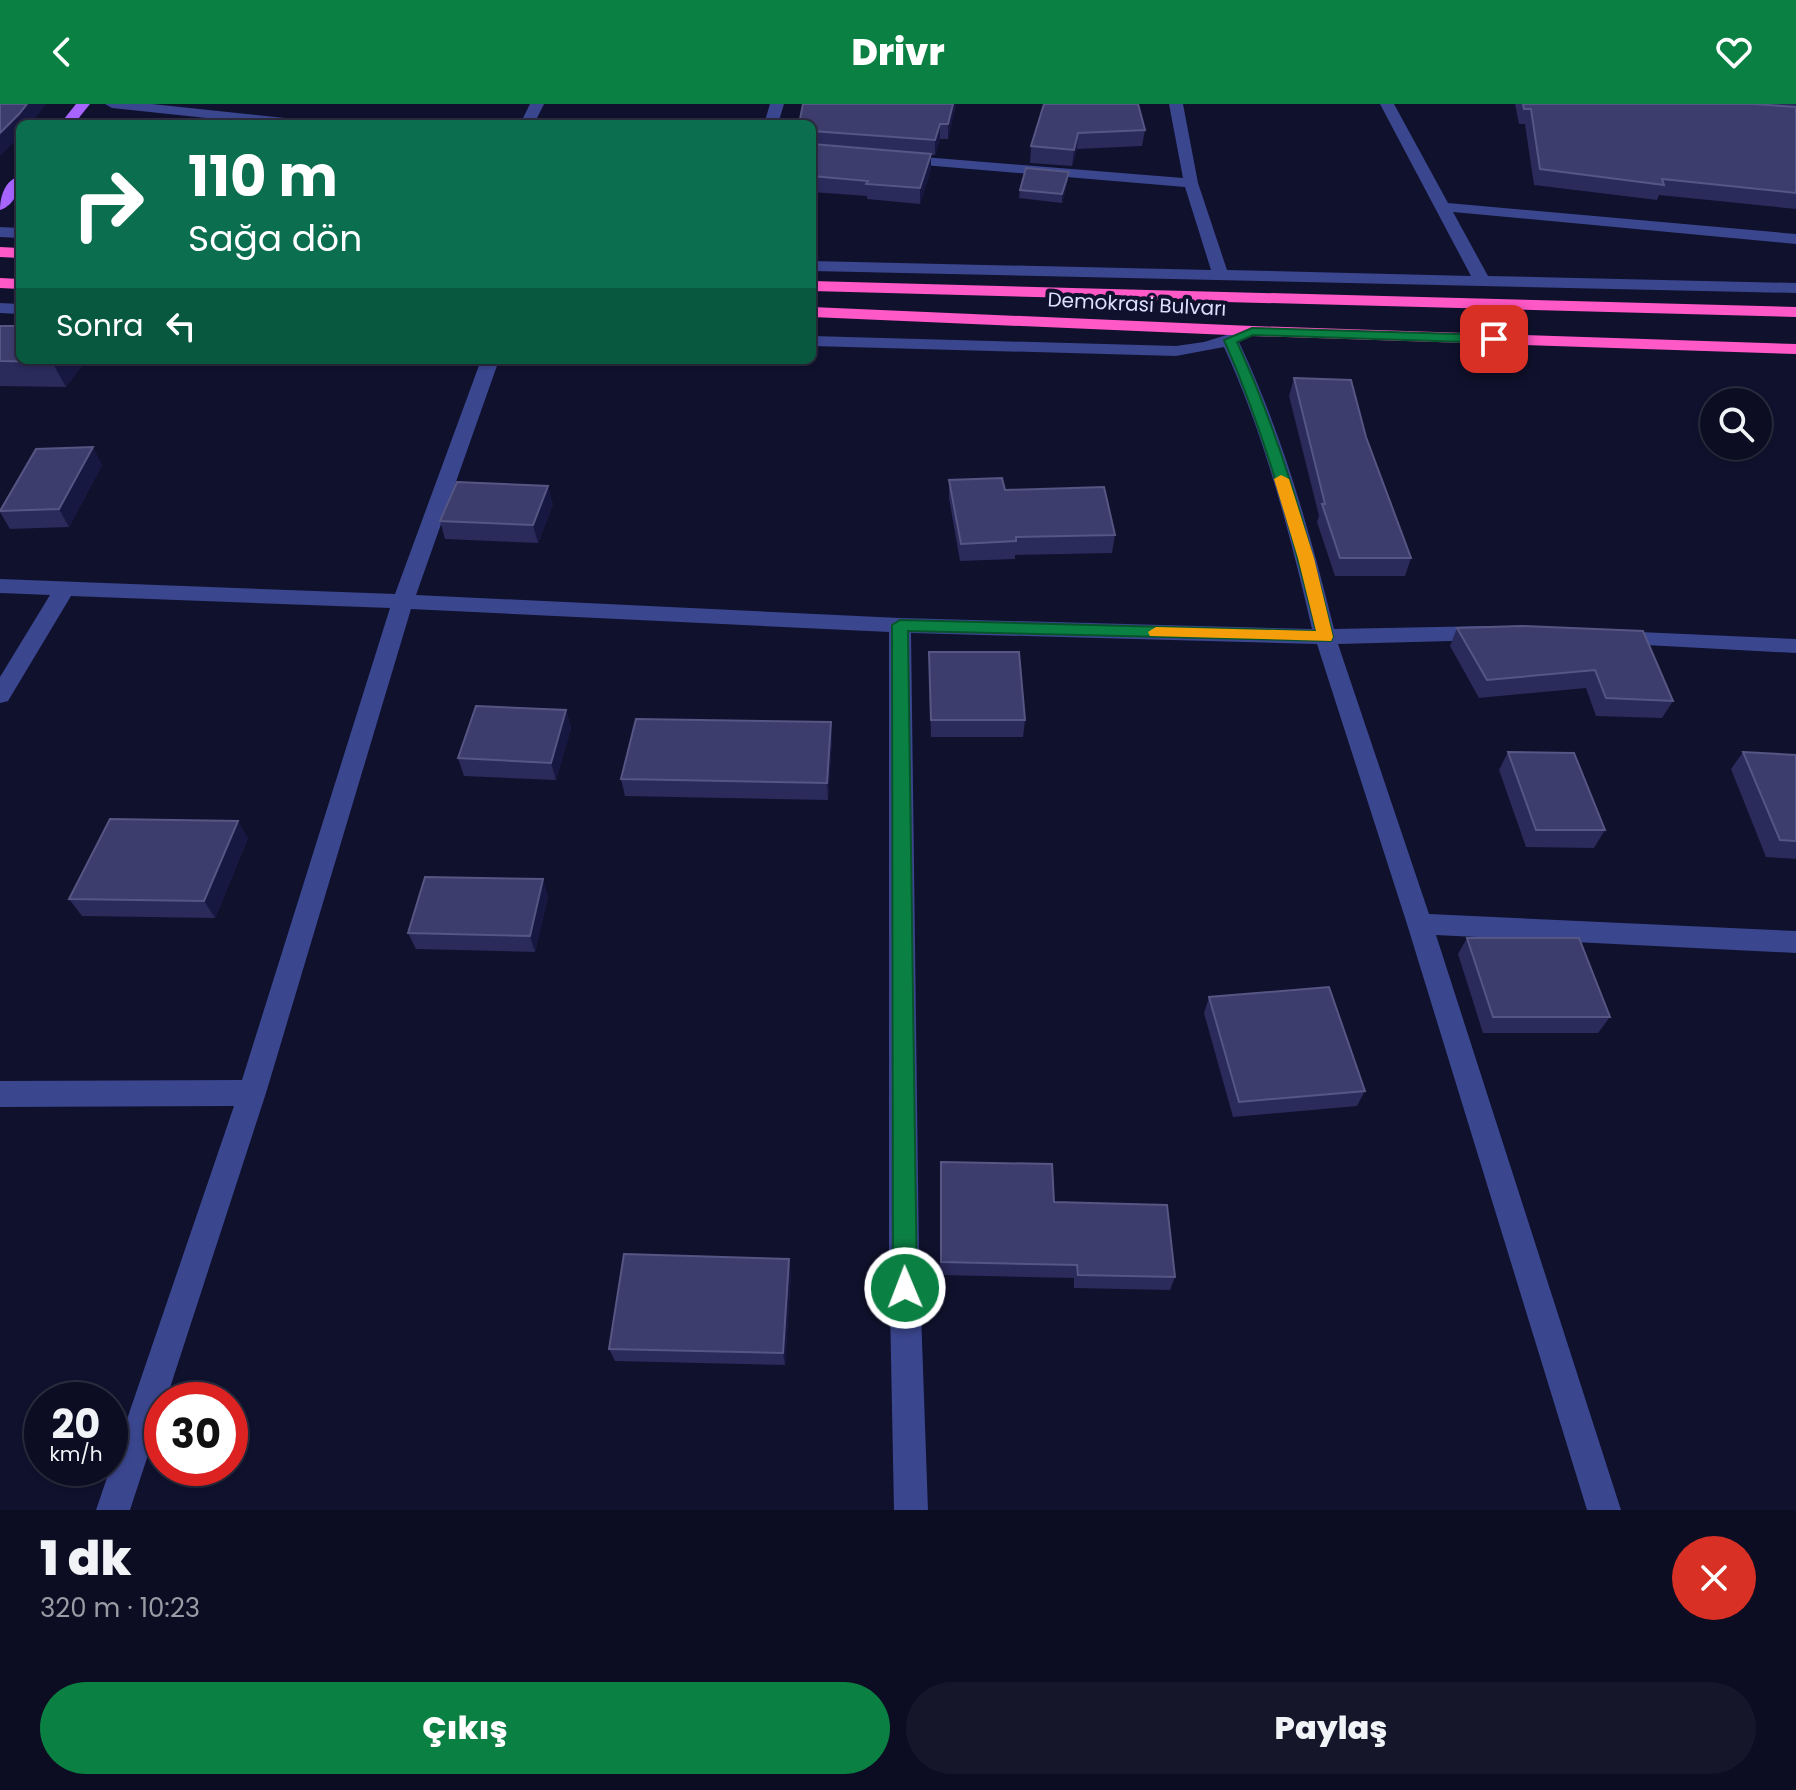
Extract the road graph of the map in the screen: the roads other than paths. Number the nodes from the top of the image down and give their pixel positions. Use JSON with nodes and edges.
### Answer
{"nodes":[{"id":1,"x":83,"y":104,"type":"edge"},
{"id":2,"x":112,"y":104,"type":"edge"},
{"id":3,"x":1176,"y":104,"type":"edge"},
{"id":4,"x":1387,"y":104,"type":"edge"},
{"id":5,"x":70,"y":120,"type":"edge"},
{"id":6,"x":266,"y":120,"type":"edge"},
{"id":7,"x":875,"y":157,"type":"edge"},
{"id":8,"x":1191,"y":183,"type":"junction"},
{"id":9,"x":16,"y":185,"type":"edge"},
{"id":10,"x":0,"y":205,"type":"edge"},
{"id":11,"x":1443,"y":207,"type":"junction"},
{"id":12,"x":1796,"y":239,"type":"edge"},
{"id":13,"x":816,"y":266,"type":"edge"},
{"id":14,"x":1221,"y":276,"type":"junction"},
{"id":15,"x":1482,"y":281,"type":"junction"},
{"id":16,"x":816,"y":286,"type":"edge"},
{"id":17,"x":1796,"y":288,"type":"edge"},
{"id":18,"x":816,"y":312,"type":"edge"},
{"id":19,"x":1796,"y":312,"type":"edge"},
{"id":20,"x":1241,"y":336,"type":"junction"},
{"id":21,"x":816,"y":341,"type":"edge"},
{"id":22,"x":1796,"y":349,"type":"edge"},
{"id":23,"x":489,"y":364,"type":"edge"},
{"id":24,"x":0,"y":586,"type":"edge"},
{"id":25,"x":65,"y":588,"type":"junction"},
{"id":26,"x":403,"y":601,"type":"junction"},
{"id":27,"x":900,"y":625,"type":"junction"},
{"id":28,"x":1505,"y":634,"type":"edge"},
{"id":29,"x":1325,"y":637,"type":"junction"},
{"id":30,"x":1597,"y":638,"type":"edge"},
{"id":31,"x":1796,"y":646,"type":"edge"},
{"id":32,"x":0,"y":695,"type":"edge"},
{"id":33,"x":1420,"y":924,"type":"junction"},
{"id":34,"x":1796,"y":942,"type":"edge"},
{"id":35,"x":252,"y":1093,"type":"junction"},
{"id":36,"x":0,"y":1094,"type":"edge"},
{"id":37,"x":113,"y":1510,"type":"edge"},
{"id":38,"x":911,"y":1510,"type":"edge"},
{"id":39,"x":1604,"y":1510,"type":"edge"}],
"edges":[{"from":1,"to":5,"type":"main road"},
{"from":2,"to":6,"type":"street"},
{"from":3,"to":8,"type":"street"},
{"from":4,"to":11,"type":"street"},
{"from":7,"to":8,"type":"street"},
{"from":8,"to":14,"type":"street"},
{"from":9,"to":10,"type":"main road"},
{"from":11,"to":12,"type":"street"},
{"from":11,"to":15,"type":"street"},
{"from":13,"to":14,"type":"street"},
{"from":14,"to":15,"type":"street"},
{"from":15,"to":17,"type":"street"},
{"from":16,"to":19,"type":"highway","name":"Demokrasi Bulvarı"},
{"from":18,"to":20,"type":"highway","name":"Demokrasi Bulvarı"},
{"from":20,"to":21,"type":"street"},
{"from":20,"to":22,"type":"highway","name":"Demokrasi Bulvarı"},
{"from":20,"to":29,"type":"street"},
{"from":23,"to":26,"type":"street"},
{"from":24,"to":25,"type":"street"},
{"from":25,"to":26,"type":"street"},
{"from":25,"to":32,"type":"street"},
{"from":26,"to":27,"type":"street"},
{"from":26,"to":35,"type":"street"},
{"from":27,"to":29,"type":"street"},
{"from":27,"to":38,"type":"street"},
{"from":28,"to":29,"type":"street"},
{"from":29,"to":33,"type":"street"},
{"from":30,"to":31,"type":"street"},
{"from":33,"to":34,"type":"street"},
{"from":33,"to":39,"type":"street"},
{"from":35,"to":36,"type":"street"},
{"from":35,"to":37,"type":"street"}]}
